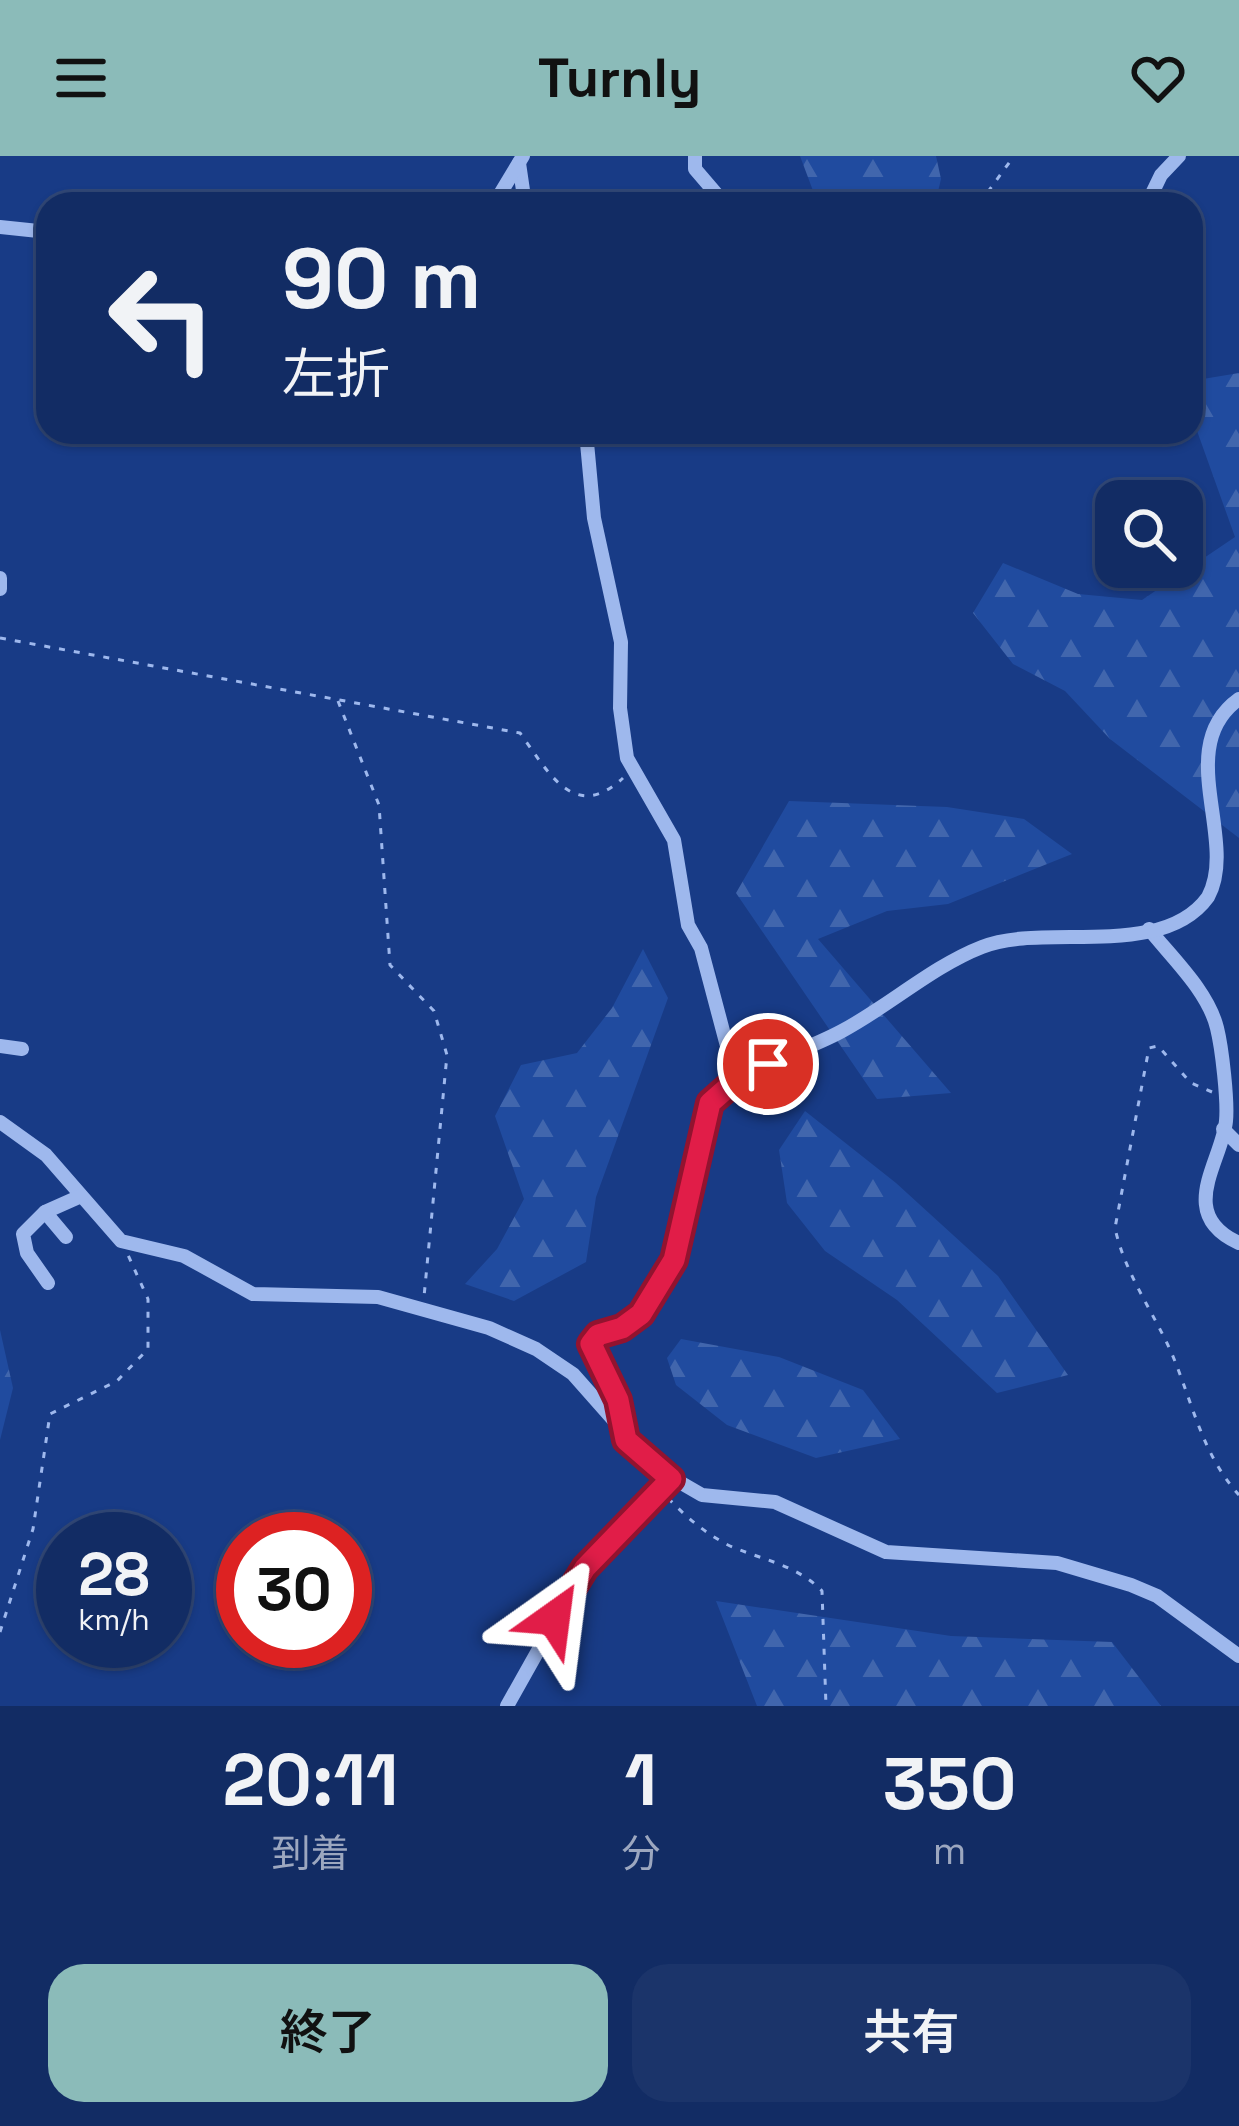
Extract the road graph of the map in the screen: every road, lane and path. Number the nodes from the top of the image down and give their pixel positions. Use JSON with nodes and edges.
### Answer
{"nodes":[{"id":1,"x":695,"y":156,"type":"edge"},
{"id":2,"x":1014,"y":156,"type":"edge"},
{"id":3,"x":1179,"y":156,"type":"edge"},
{"id":4,"x":521,"y":159,"type":"edge"},
{"id":5,"x":501,"y":192,"type":"edge"},
{"id":6,"x":524,"y":192,"type":"edge"},
{"id":7,"x":715,"y":192,"type":"edge"},
{"id":8,"x":988,"y":192,"type":"edge"},
{"id":9,"x":1153,"y":192,"type":"edge"},
{"id":10,"x":0,"y":227,"type":"edge"},
{"id":11,"x":36,"y":231,"type":"edge"},
{"id":12,"x":587,"y":444,"type":"edge"},
{"id":13,"x":0,"y":578,"type":"edge"},
{"id":14,"x":0,"y":589,"type":"edge"},
{"id":15,"x":0,"y":638,"type":"edge"},
{"id":16,"x":338,"y":699,"type":"junction"},
{"id":17,"x":1239,"y":699,"type":"edge"},
{"id":18,"x":633,"y":769,"type":"junction"},
{"id":19,"x":1149,"y":929,"type":"junction"},
{"id":20,"x":0,"y":1046,"type":"edge"},
{"id":21,"x":22,"y":1049,"type":"dead end"},
{"id":22,"x":736,"y":1080,"type":"junction"},
{"id":23,"x":1222,"y":1096,"type":"junction"},
{"id":24,"x":0,"y":1122,"type":"edge"},
{"id":25,"x":1223,"y":1129,"type":"junction"},
{"id":26,"x":1239,"y":1145,"type":"edge"},
{"id":27,"x":81,"y":1196,"type":"junction"},
{"id":28,"x":45,"y":1212,"type":"junction"},
{"id":29,"x":66,"y":1238,"type":"dead end"},
{"id":30,"x":122,"y":1241,"type":"junction"},
{"id":31,"x":1239,"y":1243,"type":"edge"},
{"id":32,"x":48,"y":1283,"type":"dead end"},
{"id":33,"x":422,"y":1309,"type":"junction"},
{"id":34,"x":626,"y":1440,"type":"junction"},
{"id":35,"x":666,"y":1485,"type":"junction"},
{"id":36,"x":1239,"y":1495,"type":"edge"},
{"id":37,"x":0,"y":1632,"type":"edge"},
{"id":38,"x":1239,"y":1656,"type":"edge"},
{"id":39,"x":507,"y":1706,"type":"edge"},
{"id":40,"x":826,"y":1706,"type":"edge"}],
"edges":[{"from":1,"to":7,"type":"street"},
{"from":2,"to":8,"type":"path"},
{"from":3,"to":9,"type":"street"},
{"from":4,"to":5,"type":"street"},
{"from":4,"to":6,"type":"street"},
{"from":10,"to":11,"type":"street"},
{"from":12,"to":18,"type":"street"},
{"from":13,"to":14,"type":"street"},
{"from":15,"to":16,"type":"path"},
{"from":16,"to":18,"type":"path"},
{"from":16,"to":33,"type":"path"},
{"from":17,"to":19,"type":"street"},
{"from":18,"to":22,"type":"street"},
{"from":19,"to":22,"type":"street"},
{"from":19,"to":23,"type":"street"},
{"from":20,"to":21,"type":"street"},
{"from":22,"to":34,"type":"street"},
{"from":23,"to":25,"type":"street"},
{"from":23,"to":36,"type":"path"},
{"from":24,"to":27,"type":"street"},
{"from":25,"to":26,"type":"street"},
{"from":25,"to":31,"type":"street"},
{"from":27,"to":28,"type":"street"},
{"from":27,"to":30,"type":"street"},
{"from":28,"to":29,"type":"street"},
{"from":28,"to":32,"type":"street"},
{"from":30,"to":33,"type":"street"},
{"from":30,"to":37,"type":"path"},
{"from":33,"to":34,"type":"street"},
{"from":34,"to":35,"type":"street"},
{"from":35,"to":38,"type":"street"},
{"from":35,"to":39,"type":"street"},
{"from":35,"to":40,"type":"path"}]}
